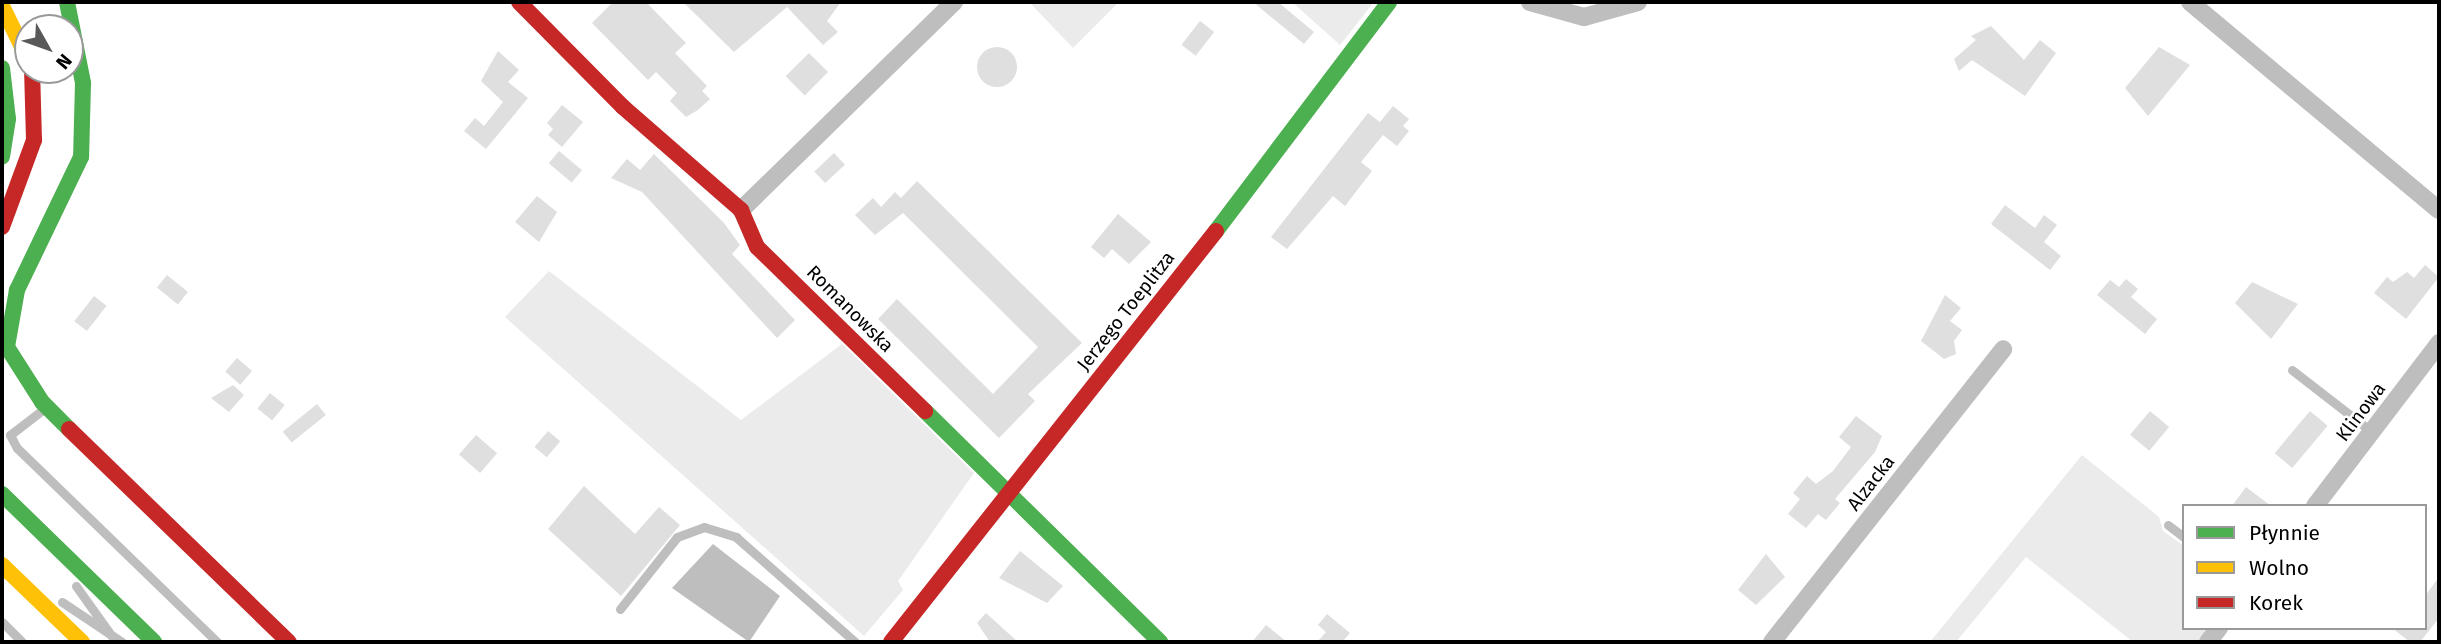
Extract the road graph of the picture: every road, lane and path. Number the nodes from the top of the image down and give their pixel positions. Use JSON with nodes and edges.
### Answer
{"nodes":[{"id":1,"x":67,"y":2,"type":"edge"},
{"id":2,"x":519,"y":2,"type":"edge"},
{"id":3,"x":954,"y":2,"type":"edge"},
{"id":4,"x":1389,"y":2,"type":"edge"},
{"id":5,"x":1530,"y":2,"type":"edge"},
{"id":6,"x":1638,"y":2,"type":"edge"},
{"id":7,"x":2190,"y":2,"type":"edge"},
{"id":8,"x":2,"y":6,"type":"edge"},
{"id":9,"x":14,"y":31,"type":"edge"},
{"id":10,"x":2,"y":68,"type":"edge"},
{"id":11,"x":32,"y":84,"type":"edge"},
{"id":12,"x":2,"y":157,"type":"edge"},
{"id":13,"x":741,"y":210,"type":"junction"},
{"id":14,"x":2439,"y":210,"type":"edge"},
{"id":15,"x":2,"y":227,"type":"edge"},
{"id":16,"x":2439,"y":342,"type":"edge"},
{"id":17,"x":2003,"y":349,"type":"dead end"},
{"id":18,"x":2292,"y":370,"type":"dead end"},
{"id":19,"x":47,"y":407,"type":"junction"},
{"id":20,"x":2372,"y":432,"type":"junction"},
{"id":21,"x":2,"y":477,"type":"edge"},
{"id":22,"x":1006,"y":492,"type":"junction"},
{"id":23,"x":2,"y":494,"type":"edge"},
{"id":24,"x":2317,"y":504,"type":"edge"},
{"id":25,"x":28,"y":519,"type":"junction"},
{"id":26,"x":2168,"y":525,"type":"dead end"},
{"id":27,"x":2182,"y":536,"type":"edge"},
{"id":28,"x":2,"y":564,"type":"edge"},
{"id":29,"x":620,"y":609,"type":"dead end"},
{"id":30,"x":2,"y":622,"type":"edge"},
{"id":31,"x":113,"y":638,"type":"edge"},
{"id":32,"x":22,"y":642,"type":"edge"},
{"id":33,"x":82,"y":642,"type":"edge"},
{"id":34,"x":122,"y":642,"type":"edge"},
{"id":35,"x":154,"y":642,"type":"edge"},
{"id":36,"x":217,"y":642,"type":"edge"},
{"id":37,"x":289,"y":642,"type":"edge"},
{"id":38,"x":855,"y":642,"type":"edge"},
{"id":39,"x":891,"y":642,"type":"edge"},
{"id":40,"x":1160,"y":642,"type":"edge"},
{"id":41,"x":1772,"y":642,"type":"edge"}],
"edges":[{"from":1,"to":19,"type":"main road"},
{"from":2,"to":13,"type":"main road","name":"Romanowska"},
{"from":3,"to":13,"type":"street"},
{"from":4,"to":22,"type":"main road","name":"Jerzego Toeplitza"},
{"from":5,"to":6,"type":"street"},
{"from":7,"to":14,"type":"street"},
{"from":8,"to":9,"type":"main road"},
{"from":10,"to":12,"type":"main road"},
{"from":11,"to":15,"type":"main road"},
{"from":13,"to":22,"type":"main road","name":"Romanowska"},
{"from":16,"to":20,"type":"street","name":"Klinowa"},
{"from":17,"to":41,"type":"street","name":"Alzacka"},
{"from":18,"to":20,"type":"lane"},
{"from":19,"to":36,"type":"lane"},
{"from":19,"to":37,"type":"main road"},
{"from":20,"to":24,"type":"street","name":"Klinowa"},
{"from":21,"to":25,"type":"main road"},
{"from":22,"to":39,"type":"main road","name":"Jerzego Toeplitza"},
{"from":22,"to":40,"type":"main road","name":"Romanowska"},
{"from":23,"to":25,"type":"main road"},
{"from":25,"to":31,"type":"lane"},
{"from":25,"to":35,"type":"main road"},
{"from":26,"to":27,"type":"lane"},
{"from":28,"to":31,"type":"lane"},
{"from":28,"to":33,"type":"main road"},
{"from":29,"to":38,"type":"lane"},
{"from":30,"to":32,"type":"lane"},
{"from":31,"to":34,"type":"lane"}]}
